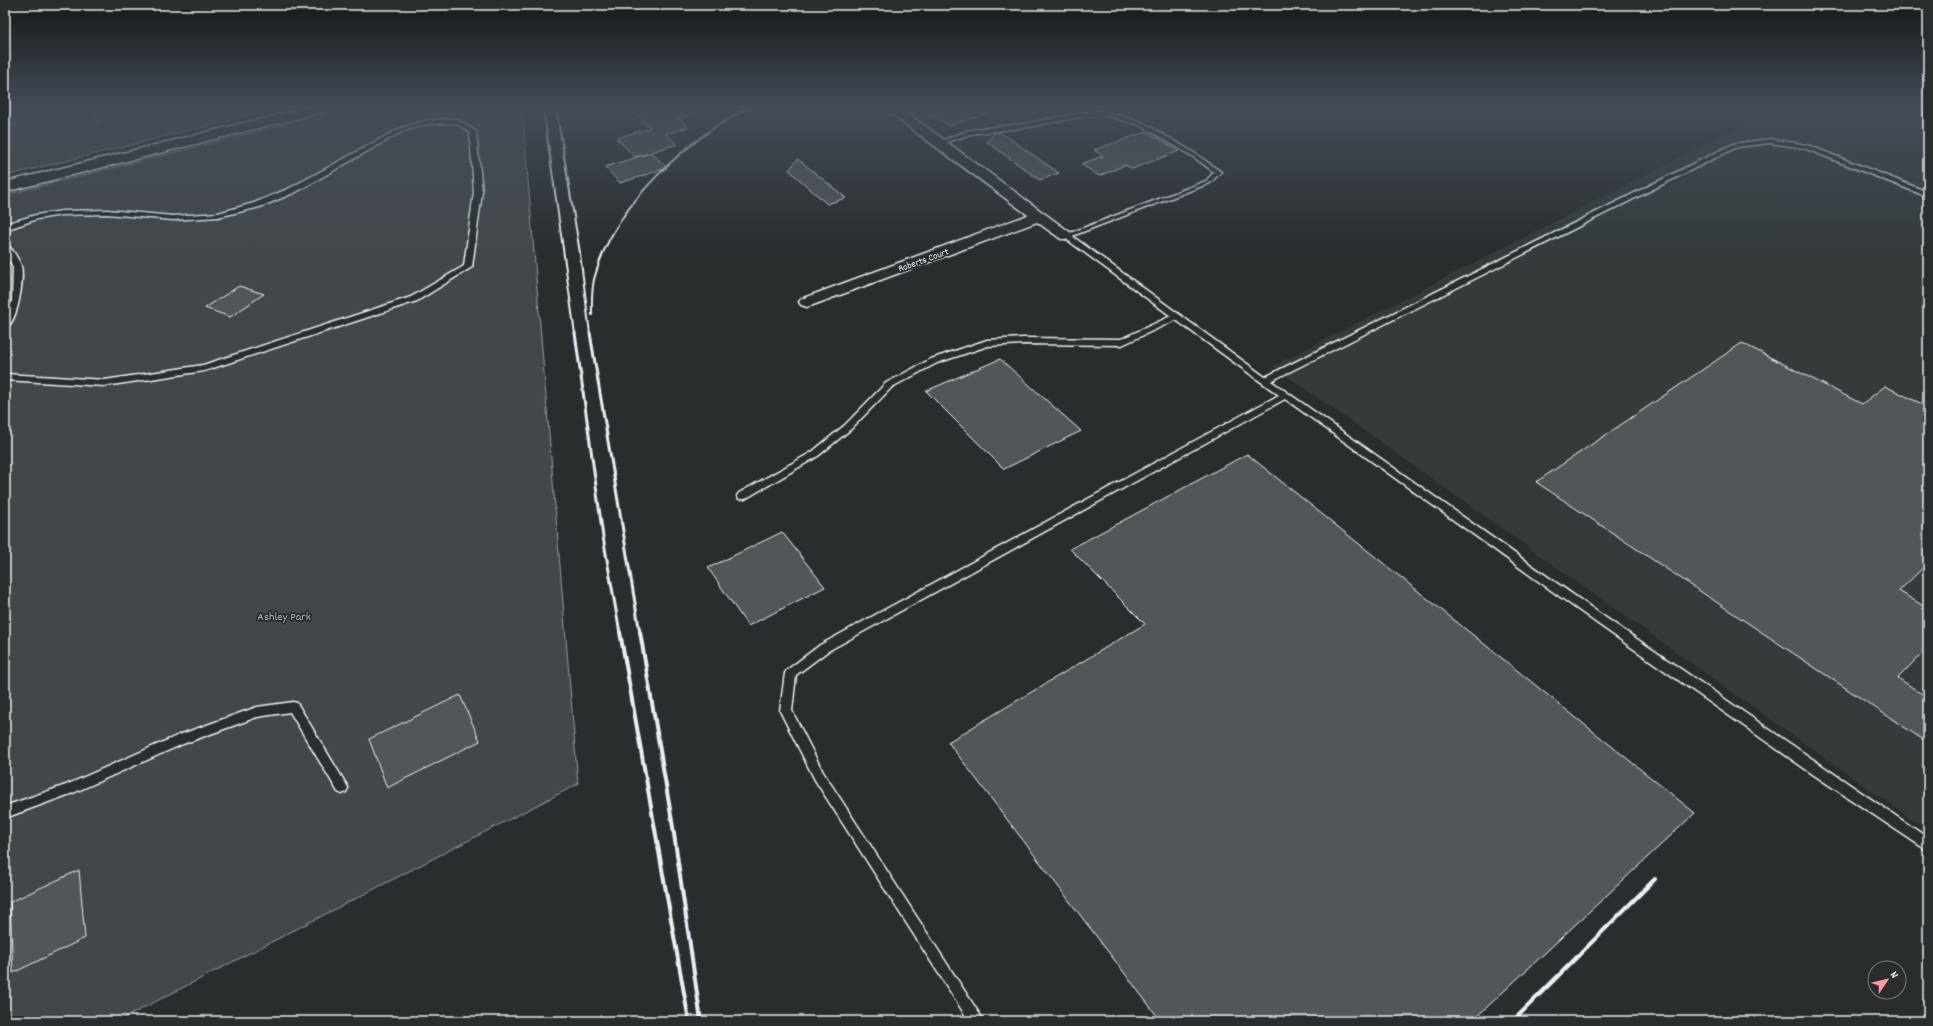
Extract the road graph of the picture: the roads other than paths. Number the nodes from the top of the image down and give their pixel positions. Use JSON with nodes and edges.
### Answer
{"nodes":[{"id":1,"x":133,"y":155,"type":"edge"},
{"id":2,"x":356,"y":155,"type":"edge"},
{"id":3,"x":474,"y":155,"type":"edge"},
{"id":4,"x":956,"y":155,"type":"edge"},
{"id":5,"x":1194,"y":155,"type":"edge"},
{"id":6,"x":1715,"y":155,"type":"edge"},
{"id":7,"x":1827,"y":155,"type":"edge"},
{"id":8,"x":5,"y":187,"type":"edge"},
{"id":9,"x":1928,"y":195,"type":"edge"},
{"id":10,"x":1039,"y":216,"type":"junction"},
{"id":11,"x":5,"y":231,"type":"edge"},
{"id":12,"x":1066,"y":236,"type":"junction"},
{"id":13,"x":5,"y":246,"type":"edge"},
{"id":14,"x":807,"y":302,"type":"dead end"},
{"id":15,"x":1176,"y":317,"type":"junction"},
{"id":16,"x":5,"y":325,"type":"edge"},
{"id":17,"x":5,"y":378,"type":"edge"},
{"id":18,"x":1264,"y":382,"type":"junction"},
{"id":19,"x":1284,"y":396,"type":"junction"},
{"id":20,"x":742,"y":496,"type":"dead end"},
{"id":21,"x":342,"y":788,"type":"dead end"},
{"id":22,"x":5,"y":812,"type":"edge"},
{"id":23,"x":1928,"y":845,"type":"edge"},
{"id":24,"x":976,"y":1021,"type":"edge"}],
"edges":[{"from":1,"to":8,"type":"main road"},
{"from":2,"to":11,"type":"lane"},
{"from":3,"to":17,"type":"lane"},
{"from":4,"to":10,"type":"street"},
{"from":5,"to":12,"type":"lane"},
{"from":6,"to":18,"type":"lane"},
{"from":7,"to":9,"type":"lane"},
{"from":10,"to":12,"type":"street"},
{"from":10,"to":14,"type":"street","name":"Roberts Court"},
{"from":12,"to":15,"type":"lane"},
{"from":13,"to":16,"type":"lane"},
{"from":15,"to":18,"type":"lane"},
{"from":15,"to":20,"type":"lane"},
{"from":18,"to":19,"type":"lane"},
{"from":19,"to":23,"type":"lane"},
{"from":19,"to":24,"type":"lane"},
{"from":21,"to":22,"type":"lane"}]}
